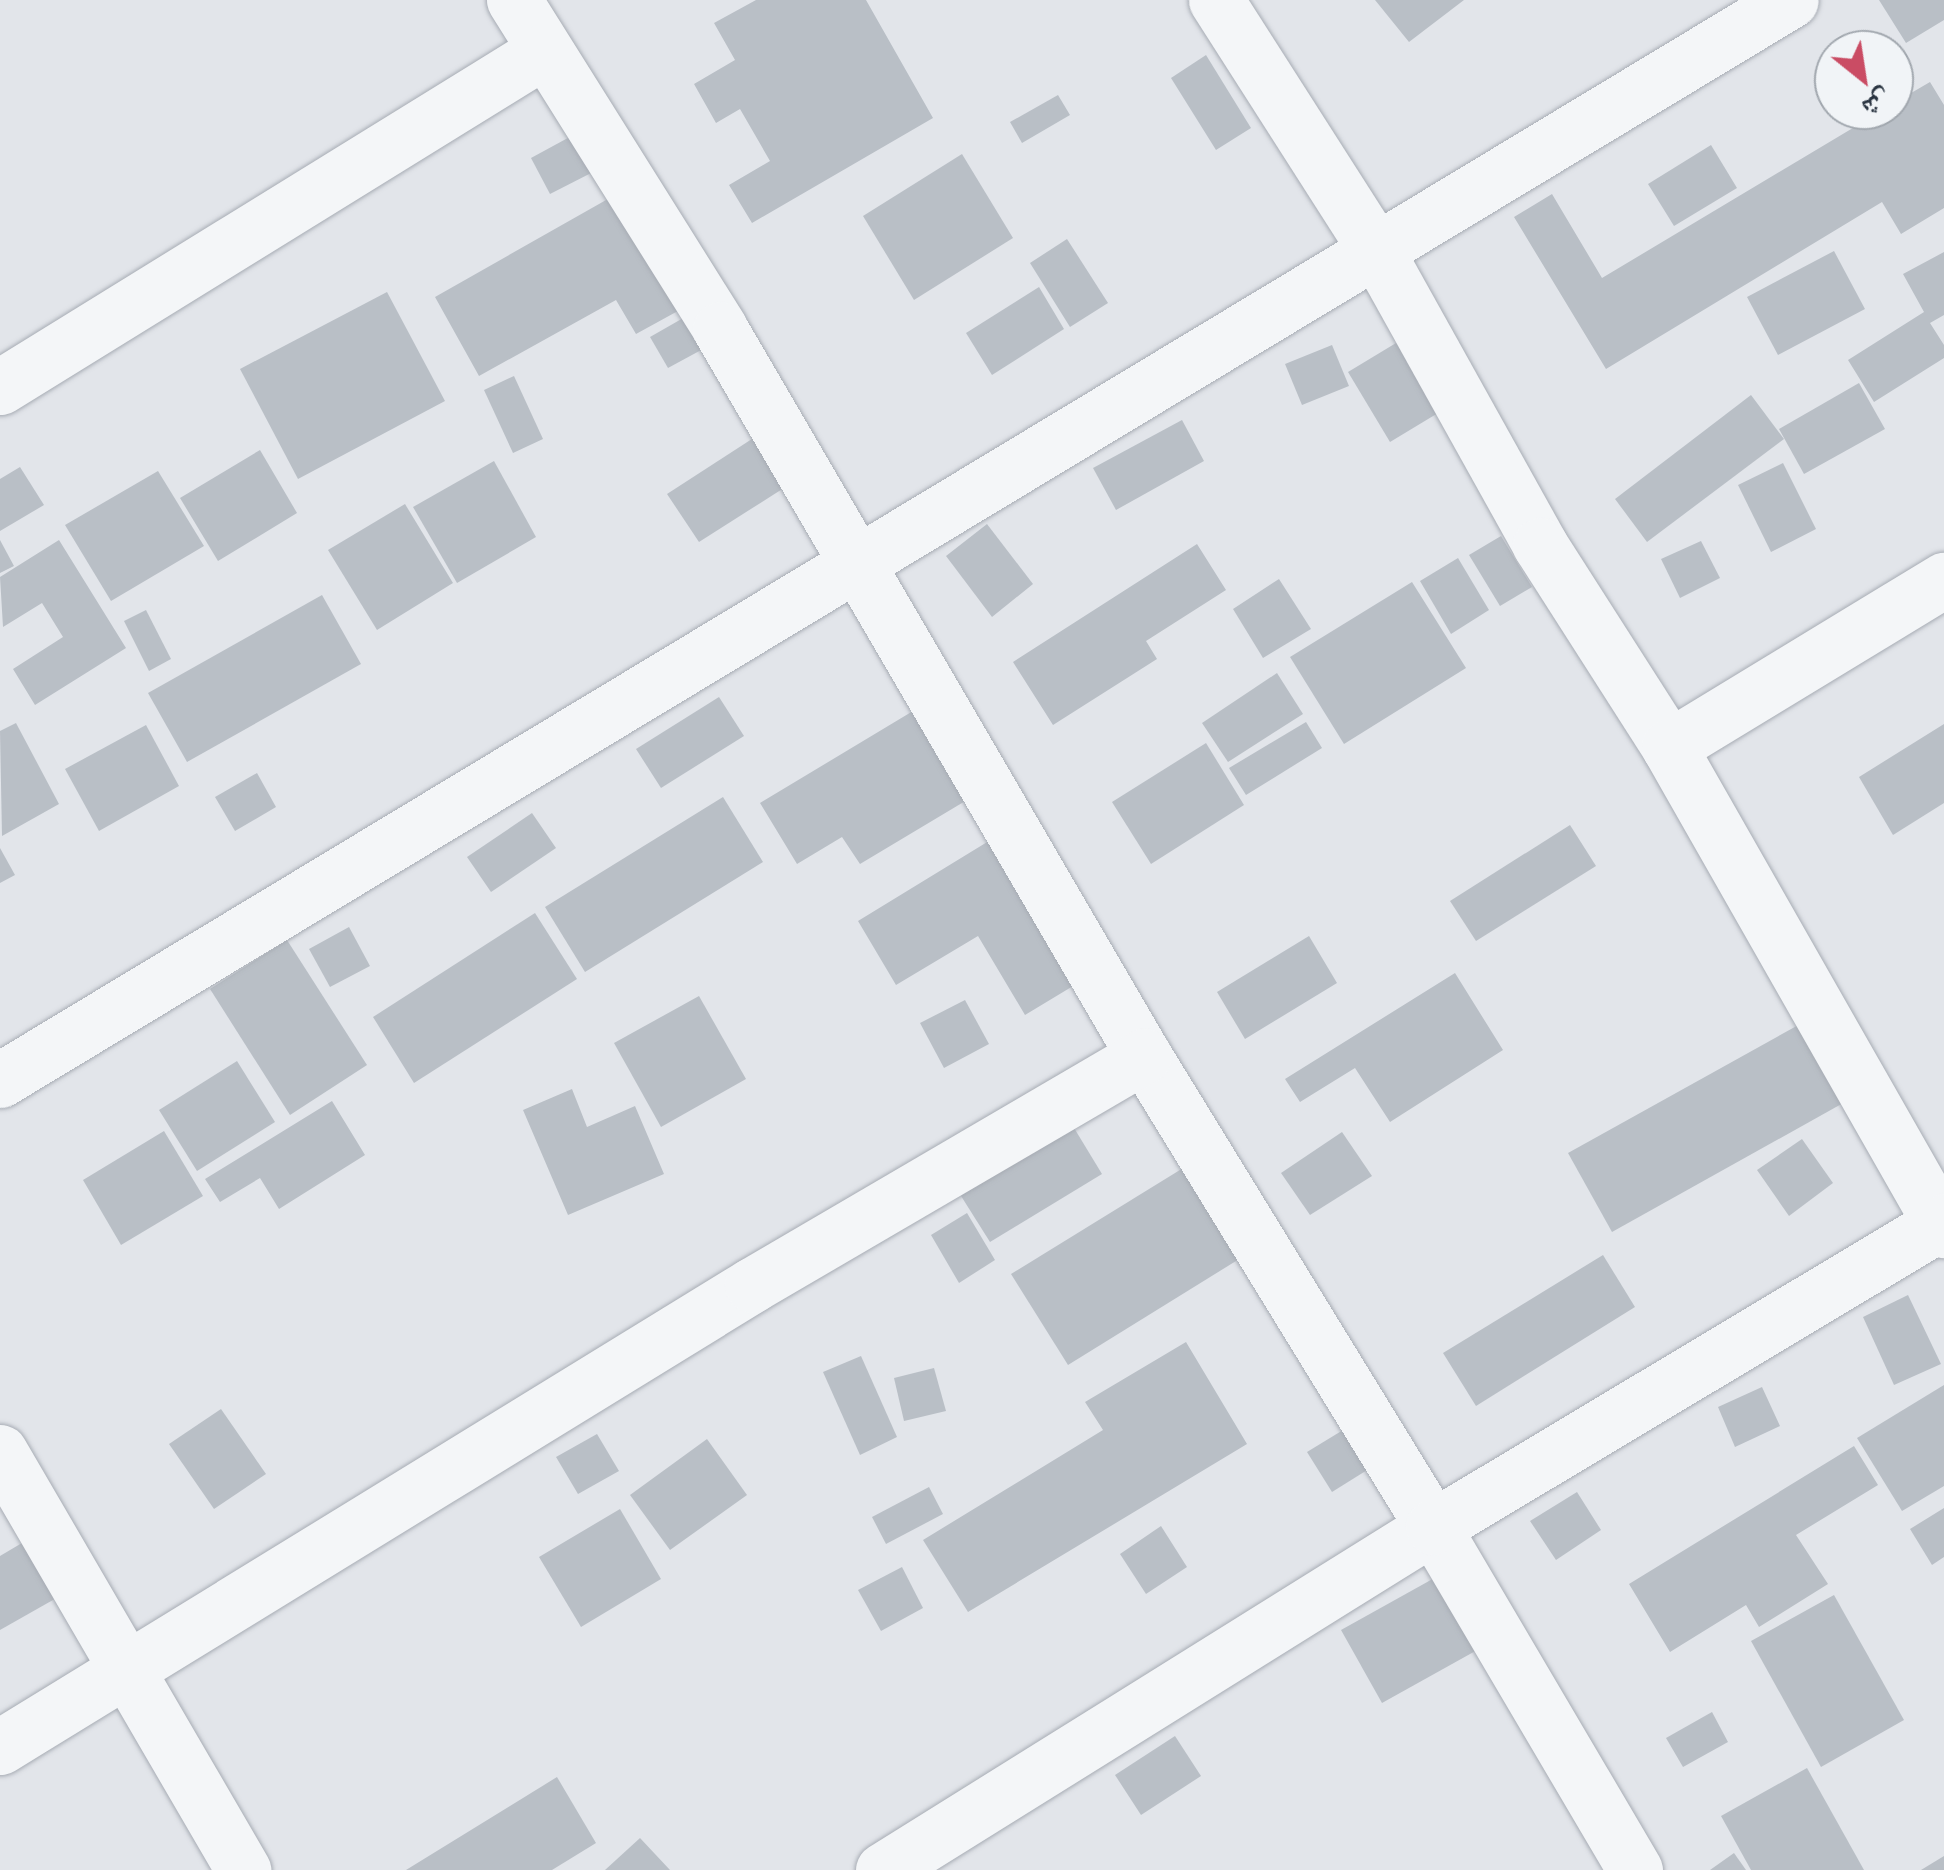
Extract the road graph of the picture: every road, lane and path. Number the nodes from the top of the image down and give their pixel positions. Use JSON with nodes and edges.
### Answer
{"nodes":[{"id":1,"x":514,"y":0,"type":"edge"},
{"id":2,"x":1216,"y":0,"type":"edge"},
{"id":3,"x":1791,"y":0,"type":"edge"},
{"id":4,"x":544,"y":51,"type":"junction"},
{"id":5,"x":1376,"y":252,"type":"junction"},
{"id":6,"x":0,"y":388,"type":"edge"},
{"id":7,"x":858,"y":563,"type":"junction"},
{"id":8,"x":1944,"y":580,"type":"edge"},
{"id":9,"x":1669,"y":747,"type":"junction"},
{"id":10,"x":1144,"y":1056,"type":"junction"},
{"id":11,"x":0,"y":1080,"type":"edge"},
{"id":12,"x":1943,"y":1225,"type":"edge"},
{"id":13,"x":0,"y":1452,"type":"edge"},
{"id":14,"x":1433,"y":1528,"type":"junction"},
{"id":15,"x":124,"y":1672,"type":"junction"},
{"id":16,"x":0,"y":1747,"type":"edge"},
{"id":17,"x":242,"y":1870,"type":"edge"},
{"id":18,"x":883,"y":1870,"type":"edge"},
{"id":19,"x":1635,"y":1870,"type":"edge"}],
"edges":[{"from":1,"to":4,"type":"street"},
{"from":2,"to":5,"type":"street"},
{"from":3,"to":5,"type":"street"},
{"from":4,"to":6,"type":"street"},
{"from":4,"to":7,"type":"street"},
{"from":5,"to":7,"type":"street"},
{"from":5,"to":9,"type":"street"},
{"from":7,"to":10,"type":"street"},
{"from":7,"to":11,"type":"street"},
{"from":8,"to":9,"type":"street"},
{"from":9,"to":12,"type":"street"},
{"from":10,"to":14,"type":"street"},
{"from":10,"to":15,"type":"street"},
{"from":12,"to":14,"type":"street"},
{"from":13,"to":15,"type":"street"},
{"from":14,"to":18,"type":"street"},
{"from":14,"to":19,"type":"street"},
{"from":15,"to":16,"type":"street"},
{"from":15,"to":17,"type":"street"}]}
